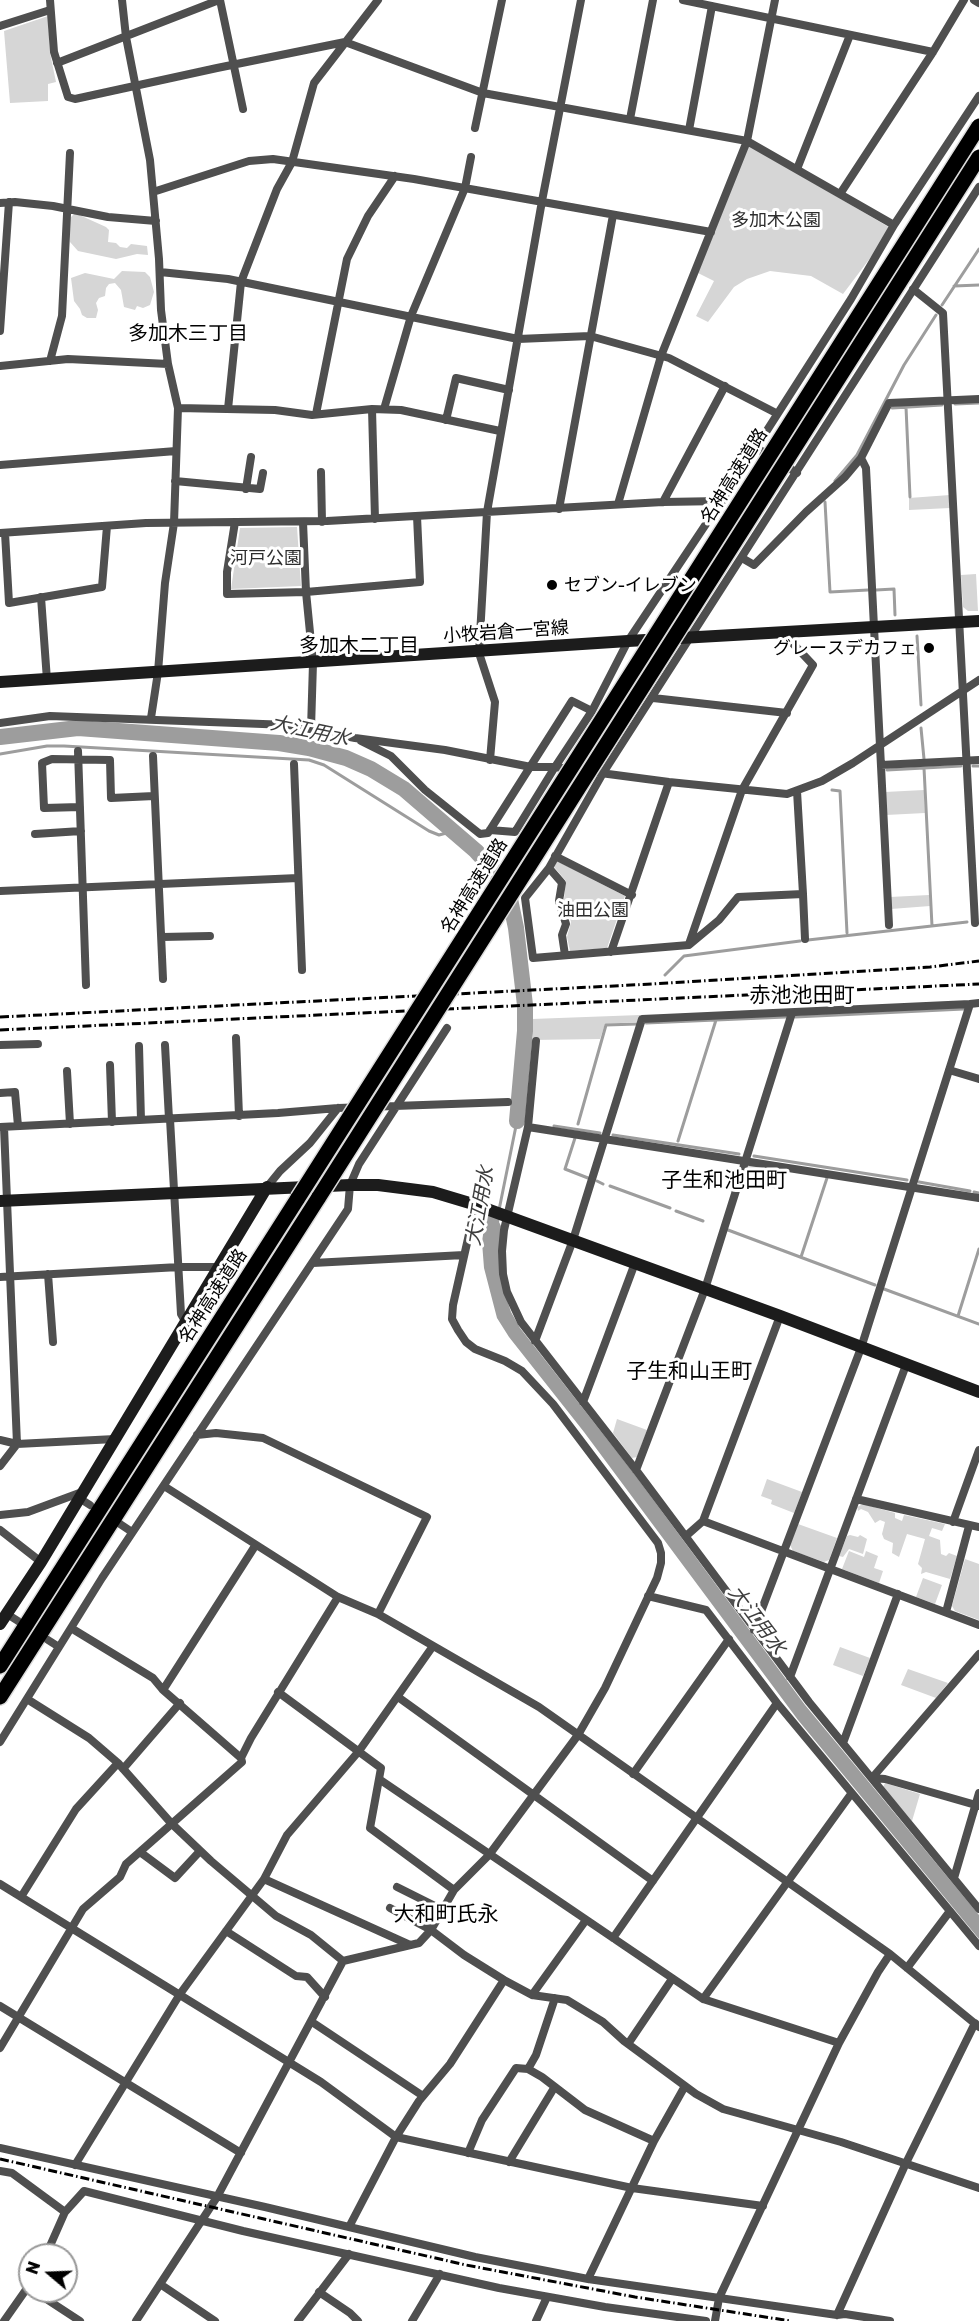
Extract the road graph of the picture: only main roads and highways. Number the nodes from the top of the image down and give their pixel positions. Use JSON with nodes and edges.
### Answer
{"nodes":[{"id":1,"x":979,"y":126,"type":"edge"},
{"id":2,"x":979,"y":158,"type":"edge"},
{"id":3,"x":0,"y":1666,"type":"edge"},
{"id":4,"x":0,"y":1697,"type":"edge"}],
"edges":[{"from":1,"to":3,"type":"highway","name":"名神高速道路","bridge":true},
{"from":2,"to":4,"type":"highway","name":"名神高速道路","bridge":true}]}
